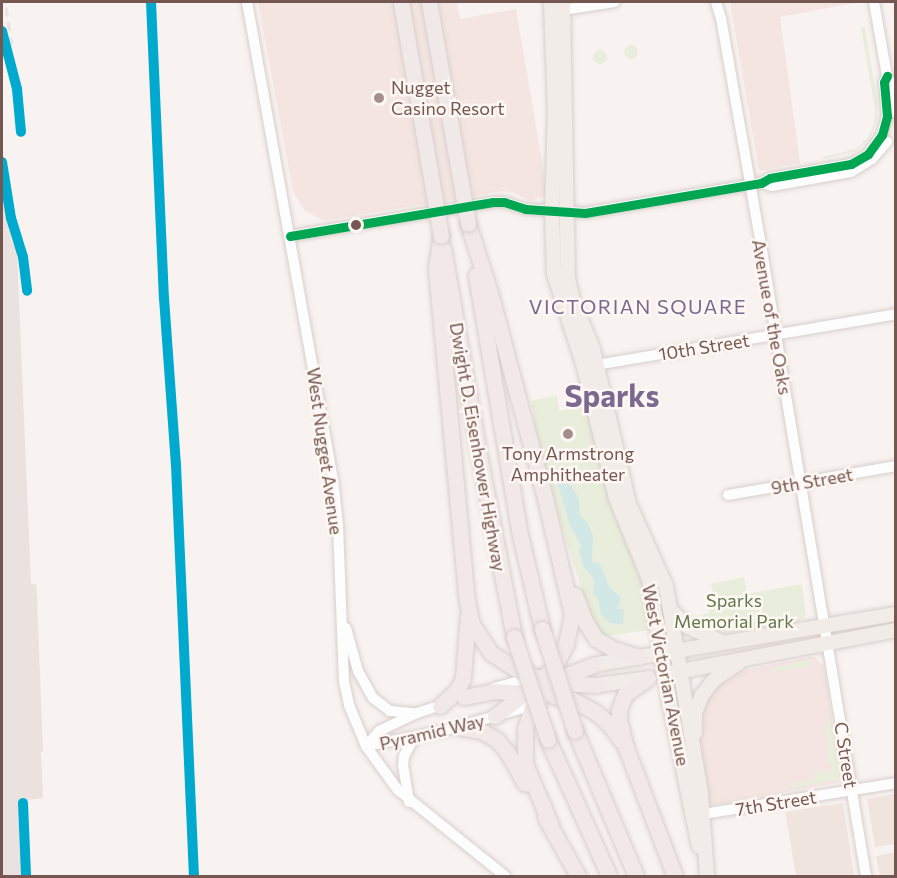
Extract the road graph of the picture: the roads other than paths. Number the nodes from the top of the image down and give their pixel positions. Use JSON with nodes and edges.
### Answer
{"nodes":[{"id":1,"x":247,"y":2,"type":"edge"},
{"id":2,"x":401,"y":2,"type":"edge"},
{"id":3,"x":429,"y":2,"type":"edge"},
{"id":4,"x":614,"y":2,"type":"edge"},
{"id":5,"x":716,"y":2,"type":"edge"},
{"id":6,"x":874,"y":2,"type":"edge"},
{"id":7,"x":557,"y":6,"type":"edge"},
{"id":8,"x":749,"y":185,"type":"junction"},
{"id":9,"x":552,"y":210,"type":"junction"},
{"id":10,"x":567,"y":211,"type":"junction"},
{"id":11,"x":468,"y":224,"type":"junction"},
{"id":12,"x":290,"y":236,"type":"junction"},
{"id":13,"x":441,"y":236,"type":"junction"},
{"id":14,"x":896,"y":314,"type":"edge"},
{"id":15,"x":776,"y":335,"type":"junction"},
{"id":16,"x":590,"y":366,"type":"junction"},
{"id":17,"x":896,"y":466,"type":"edge"},
{"id":18,"x":800,"y":483,"type":"junction"},
{"id":19,"x":728,"y":495,"type":"dead end"},
{"id":20,"x":562,"y":564,"type":"junction"},
{"id":21,"x":341,"y":604,"type":"junction"},
{"id":22,"x":670,"y":608,"type":"junction"},
{"id":23,"x":468,"y":612,"type":"junction"},
{"id":24,"x":896,"y":614,"type":"edge"},
{"id":25,"x":896,"y":630,"type":"edge"},
{"id":26,"x":825,"y":634,"type":"junction"},
{"id":27,"x":723,"y":643,"type":"junction"},
{"id":28,"x":676,"y":651,"type":"junction"},
{"id":29,"x":662,"y":653,"type":"junction"},
{"id":30,"x":639,"y":657,"type":"junction"},
{"id":31,"x":748,"y":657,"type":"junction"},
{"id":32,"x":593,"y":664,"type":"joint"},
{"id":33,"x":680,"y":671,"type":"junction"},
{"id":34,"x":665,"y":675,"type":"junction"},
{"id":35,"x":648,"y":678,"type":"junction"},
{"id":36,"x":597,"y":685,"type":"junction"},
{"id":37,"x":540,"y":686,"type":"junction"},
{"id":38,"x":464,"y":697,"type":"joint"},
{"id":39,"x":561,"y":697,"type":"junction"},
{"id":40,"x":440,"y":706,"type":"junction"},
{"id":41,"x":417,"y":713,"type":"junction"},
{"id":42,"x":495,"y":716,"type":"joint"},
{"id":43,"x":459,"y":726,"type":"junction"},
{"id":44,"x":414,"y":738,"type":"junction"},
{"id":45,"x":366,"y":746,"type":"junction"},
{"id":46,"x":626,"y":748,"type":"junction"},
{"id":47,"x":698,"y":775,"type":"junction"},
{"id":48,"x":896,"y":783,"type":"edge"},
{"id":49,"x":851,"y":790,"type":"junction"},
{"id":50,"x":409,"y":802,"type":"junction"},
{"id":51,"x":697,"y":815,"type":"junction"},
{"id":52,"x":551,"y":825,"type":"junction"},
{"id":53,"x":505,"y":876,"type":"edge"},
{"id":54,"x":578,"y":876,"type":"edge"},
{"id":55,"x":609,"y":876,"type":"edge"},
{"id":56,"x":636,"y":876,"type":"edge"},
{"id":57,"x":675,"y":876,"type":"edge"},
{"id":58,"x":707,"y":876,"type":"edge"},
{"id":59,"x":866,"y":876,"type":"edge"}],
"edges":[{"from":1,"to":12,"type":"street","name":"West Nugget Avenue"},
{"from":2,"to":13,"type":"highway","name":"Dwight D. Eisenhower Highway","bridge":true},
{"from":3,"to":11,"type":"highway","name":"Dwight D. Eisenhower Highway","bridge":true},
{"from":4,"to":7,"type":"street"},
{"from":5,"to":8,"type":"street","name":"Avenue of the Oaks"},
{"from":6,"to":8,"type":"street"},
{"from":7,"to":9,"type":"main road","name":"West Victorian Avenue"},
{"from":7,"to":10,"type":"main road","name":"West Victorian Avenue"},
{"from":8,"to":10,"type":"street"},
{"from":8,"to":15,"type":"street","name":"Avenue of the Oaks"},
{"from":9,"to":10,"type":"street"},
{"from":9,"to":12,"type":"street"},
{"from":9,"to":16,"type":"main road","name":"West Victorian Avenue"},
{"from":10,"to":16,"type":"main road","name":"West Victorian Avenue"},
{"from":11,"to":20,"type":"highway"},
{"from":11,"to":56,"type":"highway","name":"Dwight D. Eisenhower Highway","bridge":true},
{"from":12,"to":21,"type":"street","name":"West Nugget Avenue"},
{"from":13,"to":23,"type":"highway"},
{"from":13,"to":55,"type":"highway","name":"Dwight D. Eisenhower Highway","bridge":true},
{"from":14,"to":15,"type":"street","name":"10th Street"},
{"from":15,"to":16,"type":"street","name":"10th Street"},
{"from":15,"to":18,"type":"street","name":"Avenue of the Oaks"},
{"from":16,"to":22,"type":"main road","name":"West Victorian Avenue"},
{"from":16,"to":29,"type":"main road","name":"West Victorian Avenue"},
{"from":17,"to":18,"type":"street","name":"9th Street"},
{"from":18,"to":19,"type":"street","name":"9th Street"},
{"from":18,"to":26,"type":"street","name":"Avenue of the Oaks"},
{"from":20,"to":30,"type":"highway"},
{"from":20,"to":37,"type":"highway"},
{"from":21,"to":41,"type":"street"},
{"from":21,"to":45,"type":"street","name":"West Nugget Avenue"},
{"from":22,"to":27,"type":"main road"},
{"from":22,"to":28,"type":"main road","name":"West Victorian Avenue"},
{"from":23,"to":37,"type":"highway"},
{"from":23,"to":40,"type":"highway"},
{"from":24,"to":26,"type":"main road"},
{"from":25,"to":26,"type":"main road"},
{"from":26,"to":27,"type":"main road"},
{"from":26,"to":31,"type":"main road"},
{"from":26,"to":49,"type":"street","name":"C Street"},
{"from":27,"to":28,"type":"main road"},
{"from":28,"to":29,"type":"main road"},
{"from":28,"to":33,"type":"main road","name":"West Victorian Avenue"},
{"from":29,"to":30,"type":"main road"},
{"from":29,"to":34,"type":"main road","name":"West Victorian Avenue"},
{"from":30,"to":32,"type":"main road"},
{"from":31,"to":33,"type":"main road"},
{"from":31,"to":47,"type":"main road"},
{"from":32,"to":37,"type":"highway"},
{"from":33,"to":34,"type":"main road"},
{"from":33,"to":47,"type":"main road","name":"West Victorian Avenue"},
{"from":34,"to":35,"type":"main road"},
{"from":34,"to":51,"type":"main road","name":"West Victorian Avenue"},
{"from":35,"to":36,"type":"main road"},
{"from":35,"to":46,"type":"highway"},
{"from":36,"to":37,"type":"highway"},
{"from":36,"to":39,"type":"street"},
{"from":37,"to":38,"type":"highway"},
{"from":37,"to":39,"type":"highway"},
{"from":37,"to":42,"type":"highway"},
{"from":37,"to":52,"type":"highway"},
{"from":38,"to":40,"type":"street","name":"Pyramid Way"},
{"from":39,"to":46,"type":"highway"},
{"from":40,"to":41,"type":"street","name":"Pyramid Way"},
{"from":41,"to":45,"type":"street","name":"Pyramid Way"},
{"from":42,"to":43,"type":"street","name":"Pyramid Way"},
{"from":43,"to":44,"type":"street","name":"Pyramid Way"},
{"from":43,"to":52,"type":"highway"},
{"from":44,"to":45,"type":"street","name":"Pyramid Way"},
{"from":44,"to":50,"type":"street"},
{"from":45,"to":50,"type":"street","name":"West Nugget Avenue"},
{"from":46,"to":57,"type":"highway"},
{"from":47,"to":51,"type":"main road","name":"West Victorian Avenue"},
{"from":48,"to":49,"type":"street","name":"7th Street"},
{"from":49,"to":51,"type":"street","name":"7th Street"},
{"from":49,"to":59,"type":"street","name":"C Street"},
{"from":50,"to":53,"type":"street","name":"West Nugget Avenue"},
{"from":51,"to":58,"type":"main road","name":"West Victorian Avenue"},
{"from":52,"to":54,"type":"highway"}]}
